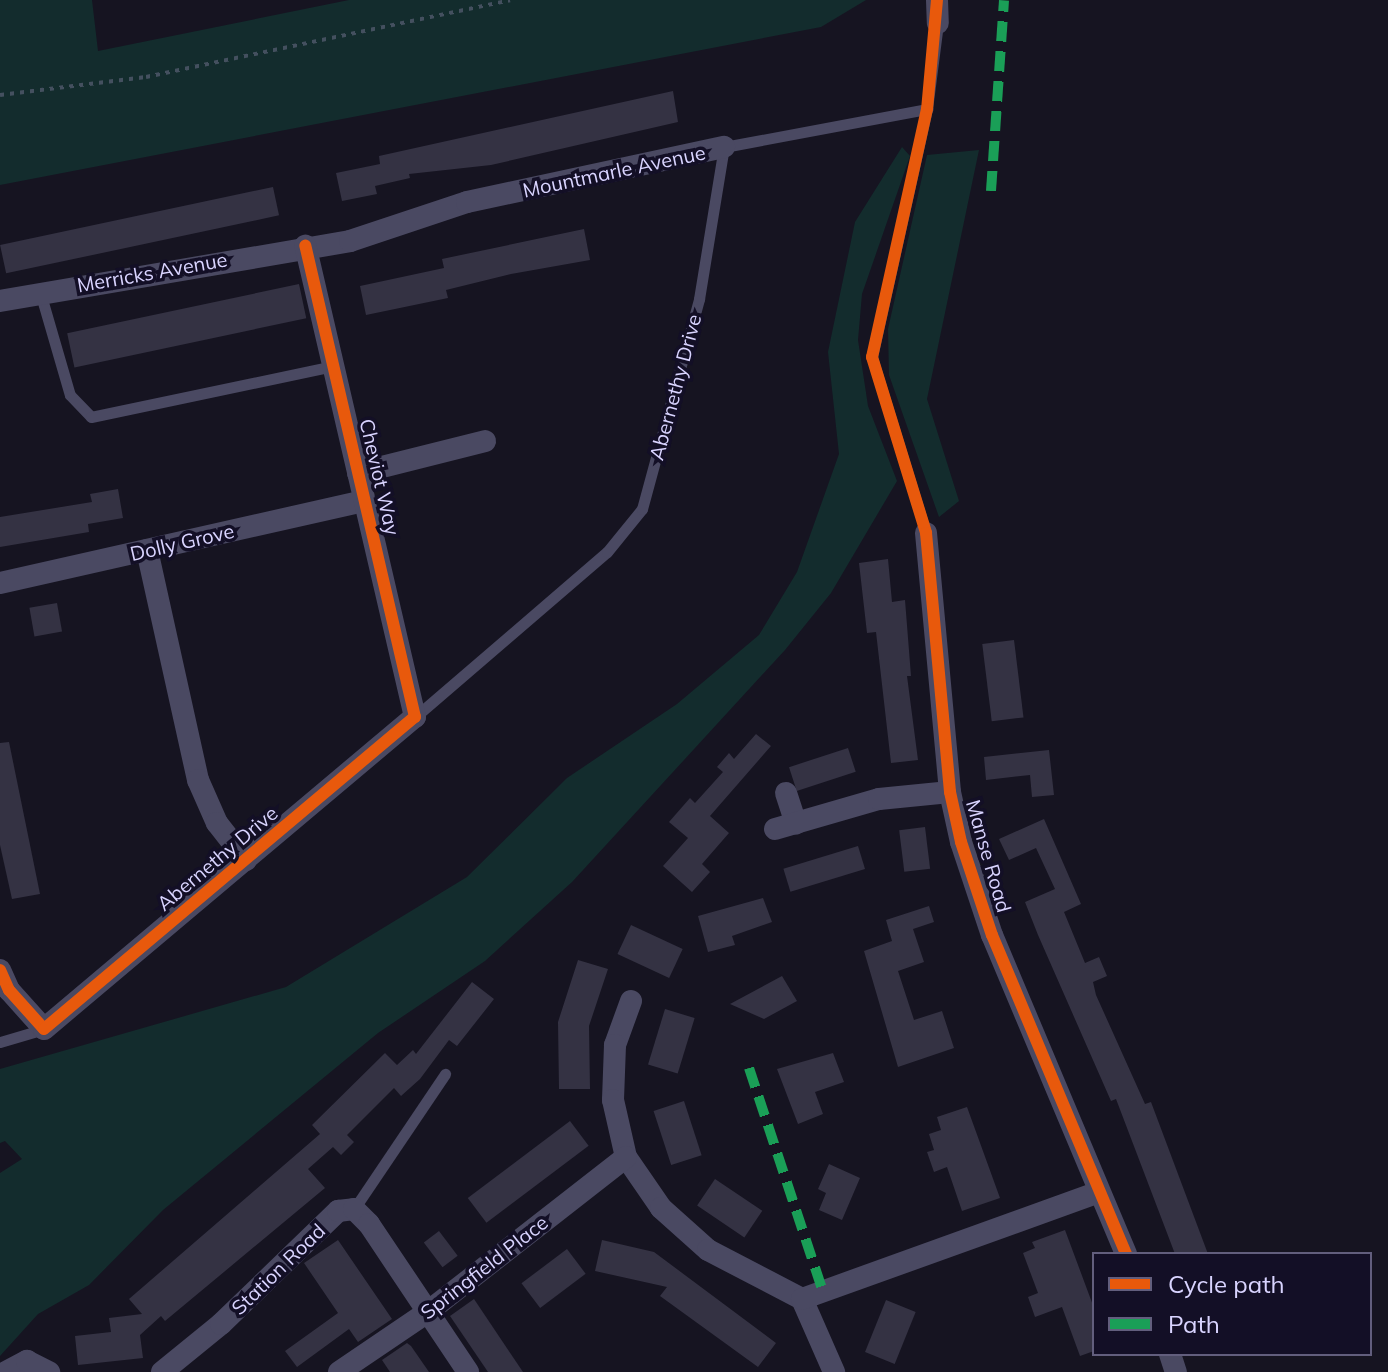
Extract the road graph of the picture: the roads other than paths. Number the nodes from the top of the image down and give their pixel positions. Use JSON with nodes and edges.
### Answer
{"nodes":[{"id":1,"x":937,"y":0,"type":"edge"},
{"id":2,"x":938,"y":23,"type":"joint"},
{"id":3,"x":927,"y":109,"type":"junction"},
{"id":4,"x":724,"y":147,"type":"junction"},
{"id":5,"x":305,"y":246,"type":"junction"},
{"id":6,"x":40,"y":291,"type":"junction"},
{"id":7,"x":0,"y":301,"type":"edge"},
{"id":8,"x":333,"y":366,"type":"junction"},
{"id":9,"x":485,"y":441,"type":"dead end"},
{"id":10,"x":358,"y":473,"type":"junction"},
{"id":11,"x":365,"y":501,"type":"junction"},
{"id":12,"x":926,"y":533,"type":"joint"},
{"id":13,"x":147,"y":550,"type":"junction"},
{"id":14,"x":0,"y":583,"type":"edge"},
{"id":15,"x":415,"y":717,"type":"junction"},
{"id":16,"x":950,"y":792,"type":"junction"},
{"id":17,"x":786,"y":793,"type":"dead end"},
{"id":18,"x":246,"y":860,"type":"junction"},
{"id":19,"x":0,"y":970,"type":"edge"},
{"id":20,"x":631,"y":1001,"type":"dead end"},
{"id":21,"x":44,"y":1029,"type":"junction"},
{"id":22,"x":0,"y":1042,"type":"edge"},
{"id":23,"x":445,"y":1074,"type":"dead end"},
{"id":24,"x":626,"y":1157,"type":"junction"},
{"id":25,"x":1099,"y":1192,"type":"junction"},
{"id":26,"x":354,"y":1209,"type":"junction"},
{"id":27,"x":1125,"y":1252,"type":"edge"},
{"id":28,"x":802,"y":1299,"type":"junction"},
{"id":29,"x":429,"y":1311,"type":"junction"},
{"id":30,"x":6,"y":1372,"type":"edge"},
{"id":31,"x":49,"y":1372,"type":"edge"},
{"id":32,"x":162,"y":1372,"type":"edge"},
{"id":33,"x":339,"y":1372,"type":"edge"},
{"id":34,"x":468,"y":1372,"type":"edge"},
{"id":35,"x":834,"y":1372,"type":"edge"}],
"edges":[{"from":1,"to":2,"type":"street"},
{"from":2,"to":3,"type":"lane","name":"Manse Road"},
{"from":3,"to":4,"type":"lane","name":"Mountmarle Avenue"},
{"from":3,"to":12,"type":"lane","name":"Manse Road"},
{"from":4,"to":5,"type":"street","name":"Mountmarle Avenue"},
{"from":4,"to":15,"type":"lane","name":"Abernethy Drive"},
{"from":5,"to":6,"type":"street","name":"Merricks Avenue"},
{"from":5,"to":8,"type":"street","name":"Cheviot Way"},
{"from":6,"to":7,"type":"street","name":"Merricks Avenue"},
{"from":6,"to":8,"type":"lane"},
{"from":8,"to":10,"type":"street","name":"Cheviot Way"},
{"from":9,"to":10,"type":"street"},
{"from":10,"to":11,"type":"street","name":"Cheviot Way"},
{"from":11,"to":13,"type":"street","name":"Dolly Grove"},
{"from":11,"to":15,"type":"street","name":"Cheviot Way"},
{"from":12,"to":16,"type":"street","name":"Manse Road"},
{"from":13,"to":14,"type":"street","name":"Dolly Grove"},
{"from":13,"to":18,"type":"street"},
{"from":15,"to":18,"type":"street","name":"Abernethy Drive"},
{"from":16,"to":17,"type":"street"},
{"from":16,"to":25,"type":"street","name":"Manse Road"},
{"from":18,"to":21,"type":"street","name":"Abernethy Drive"},
{"from":19,"to":21,"type":"street"},
{"from":20,"to":24,"type":"street"},
{"from":21,"to":22,"type":"lane","name":"Abernethy Drive"},
{"from":23,"to":26,"type":"lane"},
{"from":24,"to":28,"type":"street"},
{"from":24,"to":29,"type":"street","name":"Springfield Place"},
{"from":25,"to":27,"type":"street","name":"Manse Road"},
{"from":25,"to":28,"type":"street"},
{"from":26,"to":29,"type":"street"},
{"from":26,"to":32,"type":"street","name":"Station Road"},
{"from":28,"to":35,"type":"street"},
{"from":29,"to":33,"type":"street","name":"Springfield Place"},
{"from":29,"to":34,"type":"street"},
{"from":30,"to":31,"type":"street"}]}
